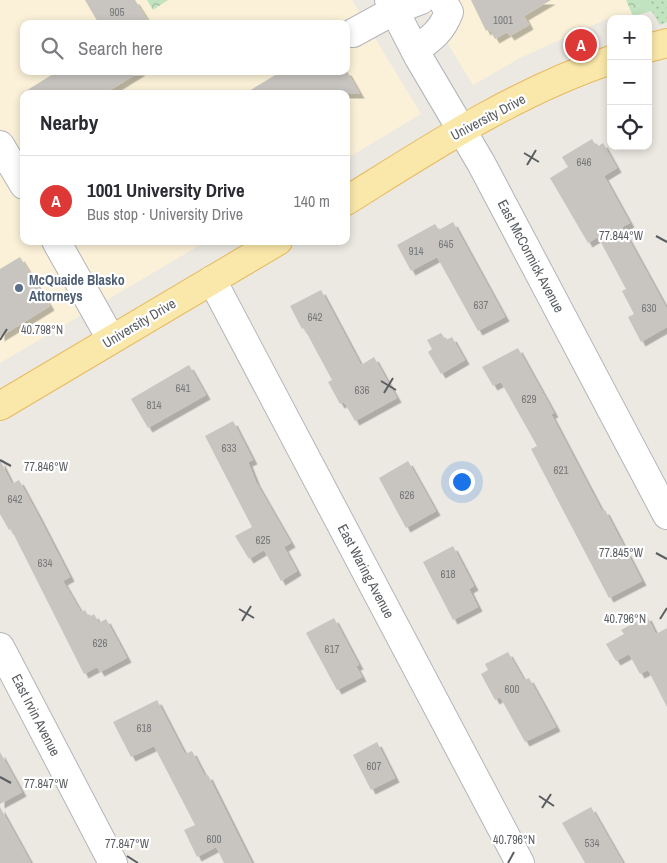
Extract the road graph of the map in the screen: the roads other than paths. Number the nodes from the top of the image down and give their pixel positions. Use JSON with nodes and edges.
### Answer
{"nodes":[{"id":1,"x":421,"y":0,"type":"edge"},
{"id":2,"x":442,"y":0,"type":"edge"},
{"id":3,"x":392,"y":5,"type":"edge"},
{"id":4,"x":353,"y":33,"type":"dead end"},
{"id":5,"x":415,"y":50,"type":"junction"},
{"id":6,"x":607,"y":62,"type":"edge"},
{"id":7,"x":463,"y":130,"type":"junction"},
{"id":8,"x":0,"y":145,"type":"edge"},
{"id":9,"x":20,"y":178,"type":"edge"},
{"id":10,"x":350,"y":199,"type":"edge"},
{"id":11,"x":58,"y":245,"type":"edge"},
{"id":12,"x":271,"y":245,"type":"edge"},
{"id":13,"x":212,"y":280,"type":"junction"},
{"id":14,"x":111,"y":339,"type":"junction"},
{"id":15,"x":0,"y":406,"type":"edge"},
{"id":16,"x":667,"y":515,"type":"edge"},
{"id":17,"x":0,"y":647,"type":"edge"},
{"id":18,"x":113,"y":863,"type":"edge"},
{"id":19,"x":520,"y":863,"type":"edge"}],
"edges":[{"from":1,"to":3,"type":"street"},
{"from":2,"to":5,"type":"street"},
{"from":3,"to":4,"type":"street"},
{"from":3,"to":5,"type":"street","name":"East McCormick Avenue"},
{"from":5,"to":7,"type":"street","name":"East McCormick Avenue"},
{"from":6,"to":7,"type":"main road","name":"University Drive"},
{"from":7,"to":10,"type":"main road","name":"University Drive"},
{"from":7,"to":16,"type":"street","name":"East McCormick Avenue"},
{"from":8,"to":9,"type":"street"},
{"from":11,"to":14,"type":"street"},
{"from":12,"to":13,"type":"main road","name":"University Drive"},
{"from":13,"to":14,"type":"main road","name":"University Drive"},
{"from":13,"to":19,"type":"street","name":"East Waring Avenue"},
{"from":14,"to":15,"type":"main road","name":"University Drive"},
{"from":17,"to":18,"type":"street","name":"East Irvin Avenue"}]}
